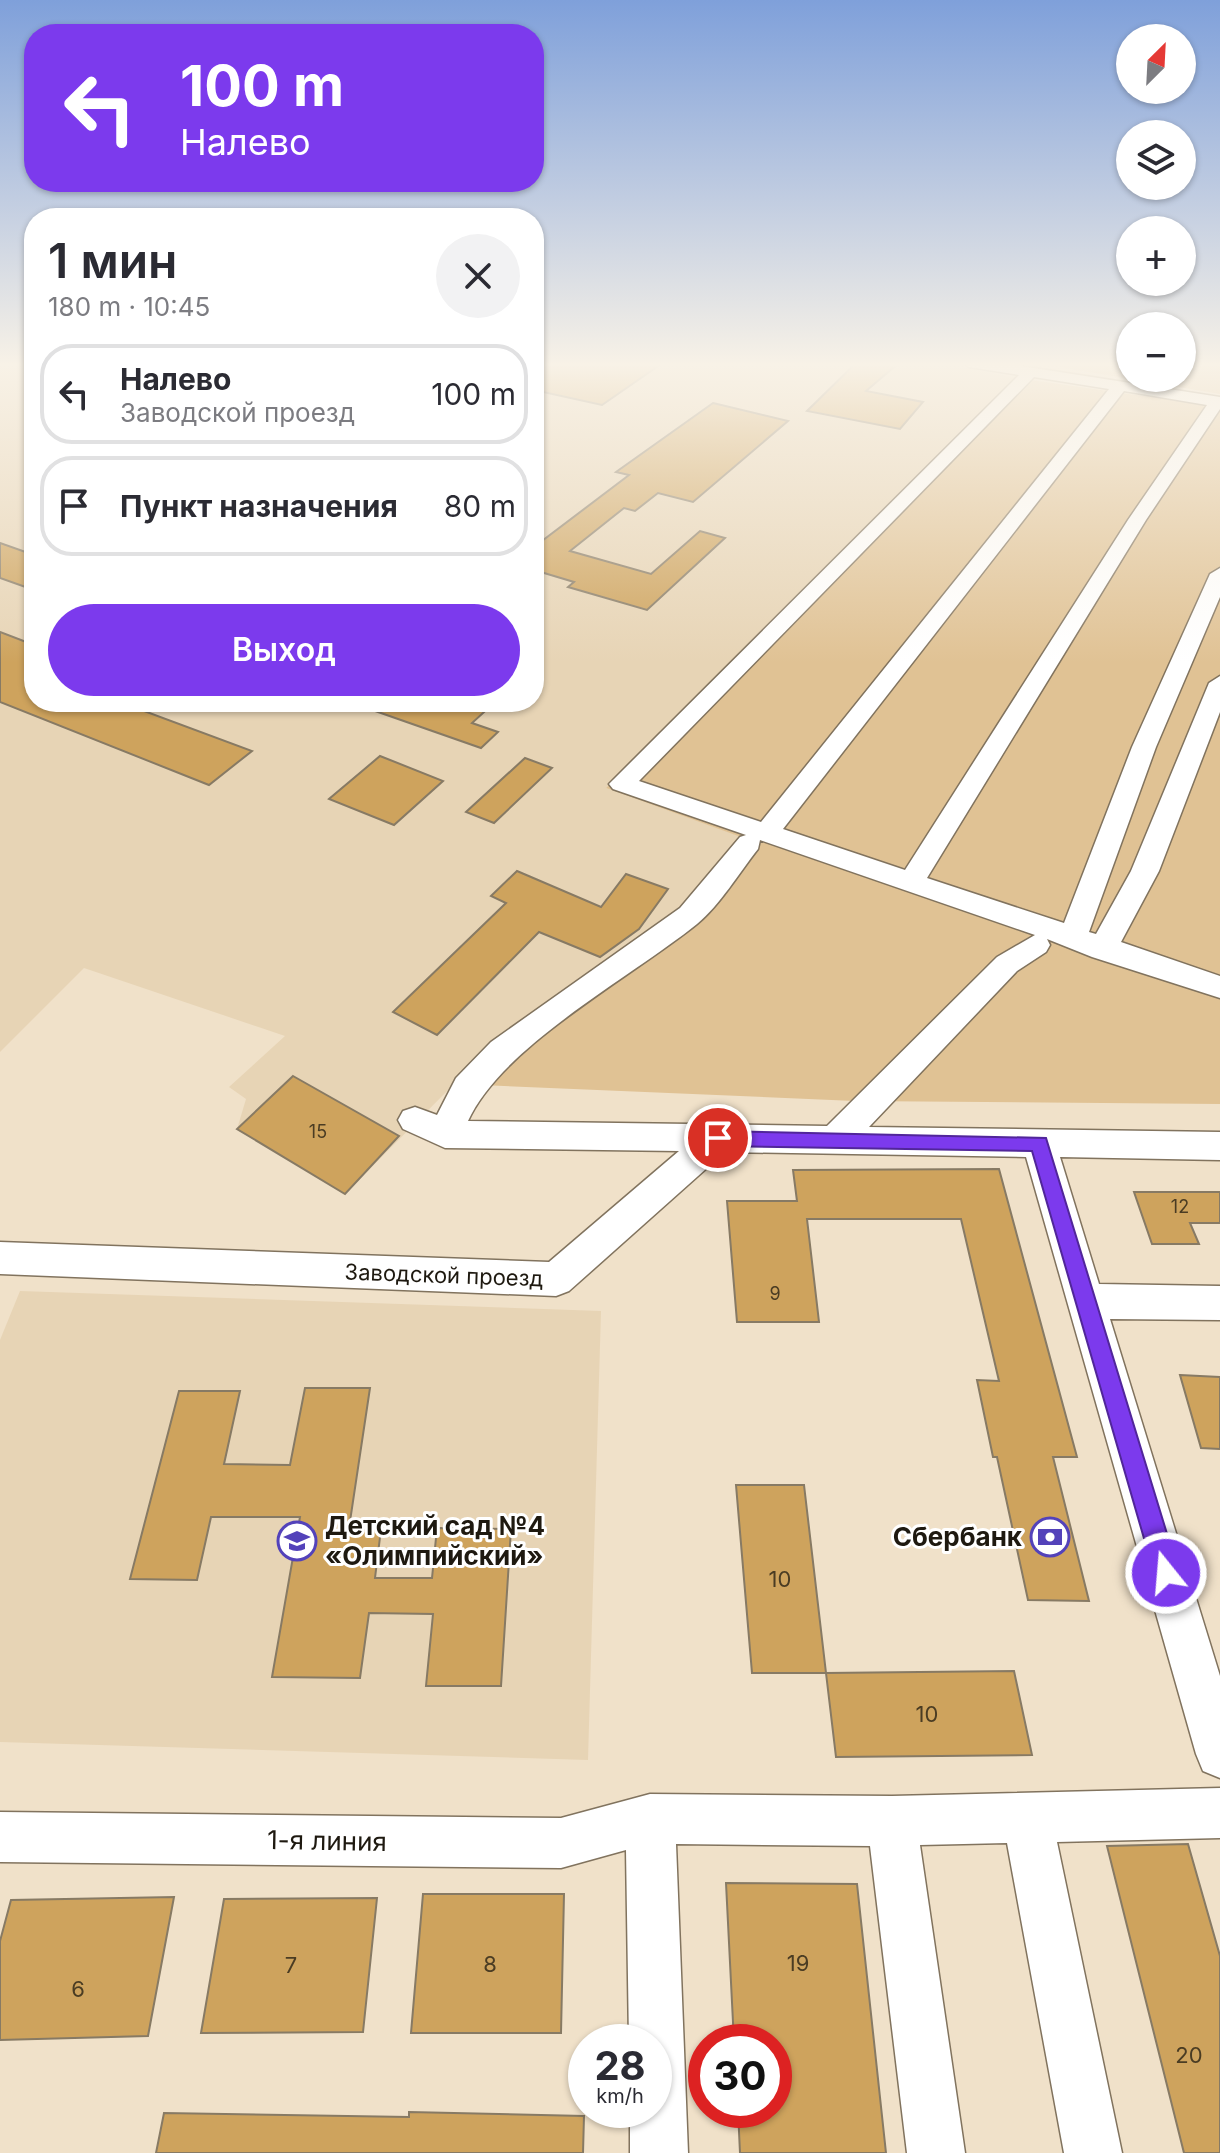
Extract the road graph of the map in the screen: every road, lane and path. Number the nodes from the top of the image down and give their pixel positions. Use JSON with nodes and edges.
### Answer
{"nodes":[{"id":1,"x":924,"y":462,"type":"edge"},
{"id":2,"x":1059,"y":462,"type":"edge"},
{"id":3,"x":1177,"y":462,"type":"edge"},
{"id":4,"x":1220,"y":574,"type":"edge"},
{"id":5,"x":1220,"y":683,"type":"edge"},
{"id":6,"x":758,"y":838,"type":"junction"},
{"id":7,"x":911,"y":882,"type":"junction"},
{"id":8,"x":1072,"y":939,"type":"junction"},
{"id":9,"x":1036,"y":945,"type":"dead end"},
{"id":10,"x":1102,"y":950,"type":"junction"},
{"id":11,"x":1220,"y":987,"type":"edge"},
{"id":12,"x":718,"y":1138,"type":"junction"},
{"id":13,"x":835,"y":1140,"type":"junction"},
{"id":14,"x":1039,"y":1144,"type":"junction"},
{"id":15,"x":1220,"y":1146,"type":"edge"},
{"id":16,"x":0,"y":1258,"type":"edge"},
{"id":17,"x":1085,"y":1301,"type":"junction"},
{"id":18,"x":1220,"y":1303,"type":"edge"},
{"id":19,"x":1220,"y":1754,"type":"edge"},
{"id":20,"x":1220,"y":1813,"type":"edge"},
{"id":21,"x":1027,"y":1817,"type":"junction"},
{"id":22,"x":650,"y":1819,"type":"junction"},
{"id":23,"x":892,"y":1821,"type":"junction"},
{"id":24,"x":0,"y":1837,"type":"edge"},
{"id":25,"x":659,"y":2153,"type":"edge"},
{"id":26,"x":936,"y":2153,"type":"edge"},
{"id":27,"x":1093,"y":2153,"type":"edge"}],
"edges":[{"from":1,"to":6,"type":"street"},
{"from":2,"to":6,"type":"street"},
{"from":3,"to":7,"type":"street"},
{"from":4,"to":8,"type":"street"},
{"from":5,"to":10,"type":"street"},
{"from":6,"to":7,"type":"street"},
{"from":6,"to":12,"type":"street"},
{"from":7,"to":8,"type":"street"},
{"from":8,"to":10,"type":"street"},
{"from":9,"to":13,"type":"street"},
{"from":10,"to":11,"type":"street"},
{"from":12,"to":13,"type":"street"},
{"from":12,"to":16,"type":"street","name":"Заводской проезд"},
{"from":13,"to":14,"type":"street"},
{"from":14,"to":15,"type":"street"},
{"from":14,"to":17,"type":"street"},
{"from":17,"to":18,"type":"street"},
{"from":17,"to":19,"type":"street"},
{"from":20,"to":21,"type":"street","name":"1-я линия"},
{"from":21,"to":23,"type":"street","name":"1-я линия"},
{"from":21,"to":27,"type":"street"},
{"from":22,"to":23,"type":"street","name":"1-я линия"},
{"from":22,"to":24,"type":"street","name":"1-я линия"},
{"from":22,"to":25,"type":"street"},
{"from":23,"to":26,"type":"street"}]}
